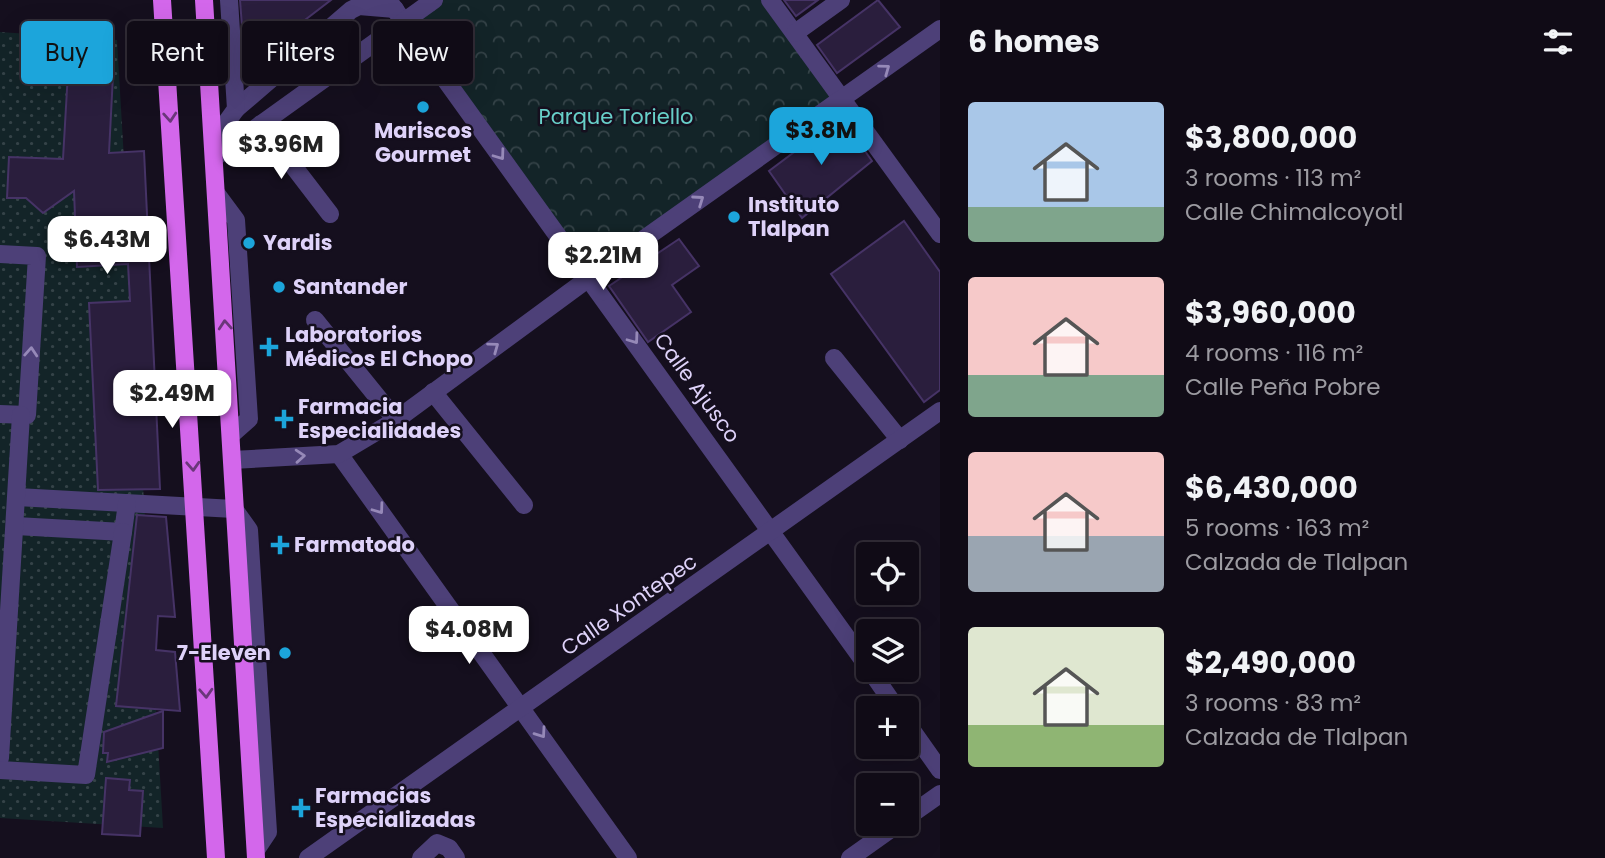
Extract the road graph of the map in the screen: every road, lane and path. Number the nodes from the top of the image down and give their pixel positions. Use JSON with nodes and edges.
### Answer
{"nodes":[{"id":1,"x":162,"y":0,"type":"edge"},
{"id":2,"x":204,"y":0,"type":"edge"},
{"id":3,"x":229,"y":0,"type":"edge"},
{"id":4,"x":434,"y":0,"type":"edge"},
{"id":5,"x":771,"y":0,"type":"edge"},
{"id":6,"x":841,"y":0,"type":"edge"},
{"id":7,"x":395,"y":10,"type":"edge"},
{"id":8,"x":940,"y":29,"type":"edge"},
{"id":9,"x":795,"y":33,"type":"junction"},
{"id":10,"x":844,"y":99,"type":"junction"},
{"id":11,"x":236,"y":109,"type":"junction"},
{"id":12,"x":261,"y":124,"type":"junction"},
{"id":13,"x":214,"y":150,"type":"junction"},
{"id":14,"x":330,"y":214,"type":"dead end"},
{"id":15,"x":940,"y":234,"type":"edge"},
{"id":16,"x":0,"y":254,"type":"edge"},
{"id":17,"x":589,"y":278,"type":"junction"},
{"id":18,"x":315,"y":320,"type":"dead end"},
{"id":19,"x":834,"y":358,"type":"dead end"},
{"id":20,"x":433,"y":392,"type":"junction"},
{"id":21,"x":940,"y":411,"type":"edge"},
{"id":22,"x":0,"y":414,"type":"edge"},
{"id":23,"x":21,"y":415,"type":"junction"},
{"id":24,"x":396,"y":420,"type":"junction"},
{"id":25,"x":900,"y":440,"type":"junction"},
{"id":26,"x":339,"y":454,"type":"junction"},
{"id":27,"x":232,"y":460,"type":"junction"},
{"id":28,"x":17,"y":498,"type":"junction"},
{"id":29,"x":127,"y":503,"type":"junction"},
{"id":30,"x":524,"y":505,"type":"dead end"},
{"id":31,"x":196,"y":507,"type":"junction"},
{"id":32,"x":234,"y":509,"type":"junction"},
{"id":33,"x":16,"y":526,"type":"junction"},
{"id":34,"x":772,"y":531,"type":"junction"},
{"id":35,"x":124,"y":532,"type":"junction"},
{"id":36,"x":856,"y":651,"type":"edge"},
{"id":37,"x":522,"y":707,"type":"junction"},
{"id":38,"x":919,"y":740,"type":"edge"},
{"id":39,"x":0,"y":758,"type":"edge"},
{"id":40,"x":0,"y":770,"type":"edge"},
{"id":41,"x":940,"y":770,"type":"edge"},
{"id":42,"x":940,"y":794,"type":"edge"},
{"id":43,"x":919,"y":809,"type":"edge"},
{"id":44,"x":881,"y":836,"type":"edge"},
{"id":45,"x":256,"y":854,"type":"edge"},
{"id":46,"x":216,"y":858,"type":"edge"},
{"id":47,"x":308,"y":858,"type":"edge"},
{"id":48,"x":421,"y":858,"type":"edge"},
{"id":49,"x":456,"y":858,"type":"edge"},
{"id":50,"x":628,"y":858,"type":"edge"},
{"id":51,"x":850,"y":858,"type":"edge"}],
"edges":[{"from":1,"to":31,"type":"main road","one_way":true},
{"from":2,"to":13,"type":"main road"},
{"from":3,"to":11,"type":"street"},
{"from":4,"to":7,"type":"street"},
{"from":5,"to":9,"type":"street"},
{"from":6,"to":9,"type":"street"},
{"from":7,"to":11,"type":"street"},
{"from":7,"to":12,"type":"street"},
{"from":7,"to":17,"type":"street","name":"Calle Ajusco","one_way":true},
{"from":10,"to":8,"type":"street","one_way":true},
{"from":9,"to":10,"type":"street"},
{"from":10,"to":15,"type":"street"},
{"from":17,"to":10,"type":"street","one_way":true},
{"from":11,"to":13,"type":"street"},
{"from":12,"to":13,"type":"street"},
{"from":12,"to":14,"type":"street"},
{"from":27,"to":13,"type":"main road","one_way":true},
{"from":23,"to":16,"type":"street","one_way":true},
{"from":20,"to":17,"type":"street","one_way":true},
{"from":17,"to":34,"type":"street","name":"Calle Ajusco","one_way":true},
{"from":18,"to":24,"type":"street"},
{"from":19,"to":25,"type":"street"},
{"from":20,"to":24,"type":"street"},
{"from":20,"to":30,"type":"street"},
{"from":21,"to":25,"type":"street","name":"Calle Xontepec"},
{"from":22,"to":23,"type":"street"},
{"from":23,"to":28,"type":"street"},
{"from":24,"to":26,"type":"street"},
{"from":25,"to":34,"type":"street","name":"Calle Xontepec"},
{"from":27,"to":26,"type":"street","one_way":true},
{"from":26,"to":37,"type":"street","one_way":true},
{"from":27,"to":32,"type":"main road"},
{"from":28,"to":29,"type":"street"},
{"from":28,"to":33,"type":"street"},
{"from":29,"to":31,"type":"street"},
{"from":29,"to":35,"type":"street"},
{"from":31,"to":32,"type":"street"},
{"from":31,"to":46,"type":"main road","one_way":true},
{"from":32,"to":45,"type":"main road"},
{"from":33,"to":35,"type":"street"},
{"from":33,"to":39,"type":"street"},
{"from":34,"to":36,"type":"street","name":"Calle Ajusco"},
{"from":34,"to":37,"type":"street","name":"Calle Xontepec"},
{"from":35,"to":40,"type":"street"},
{"from":37,"to":47,"type":"street","name":"Calle Xontepec"},
{"from":37,"to":50,"type":"street","one_way":true},
{"from":38,"to":41,"type":"street"},
{"from":42,"to":43,"type":"street"},
{"from":44,"to":51,"type":"street"},
{"from":48,"to":49,"type":"street"}]}
